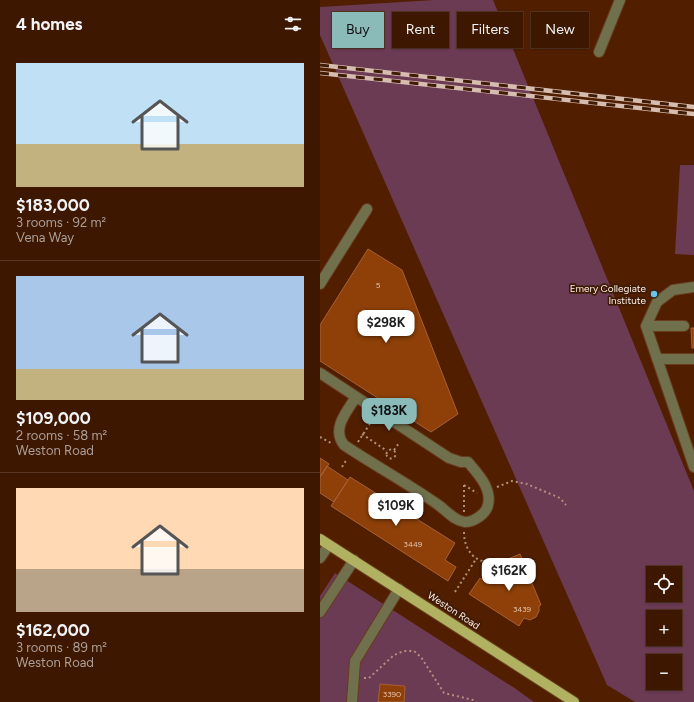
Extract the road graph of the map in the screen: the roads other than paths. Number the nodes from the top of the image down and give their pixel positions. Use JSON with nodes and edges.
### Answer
{"nodes":[{"id":1,"x":620,"y":0,"type":"edge"},
{"id":2,"x":599,"y":52,"type":"dead end"},
{"id":3,"x":367,"y":209,"type":"dead end"},
{"id":4,"x":320,"y":284,"type":"edge"},
{"id":5,"x":694,"y":287,"type":"edge"},
{"id":6,"x":646,"y":326,"type":"junction"},
{"id":7,"x":684,"y":326,"type":"dead end"},
{"id":8,"x":657,"y":359,"type":"junction"},
{"id":9,"x":694,"y":359,"type":"edge"},
{"id":10,"x":320,"y":373,"type":"edge"},
{"id":11,"x":356,"y":397,"type":"junction"},
{"id":12,"x":694,"y":467,"type":"edge"},
{"id":13,"x":320,"y":539,"type":"edge"},
{"id":14,"x":329,"y":544,"type":"junction"},
{"id":15,"x":320,"y":558,"type":"edge"},
{"id":16,"x":354,"y":560,"type":"junction"},
{"id":17,"x":399,"y":589,"type":"junction"},
{"id":18,"x":320,"y":612,"type":"edge"},
{"id":19,"x":352,"y":702,"type":"edge"},
{"id":20,"x":574,"y":702,"type":"edge"}],
"edges":[{"from":1,"to":2,"type":"street"},
{"from":3,"to":4,"type":"street"},
{"from":5,"to":6,"type":"street"},
{"from":6,"to":7,"type":"street"},
{"from":6,"to":8,"type":"street"},
{"from":8,"to":9,"type":"street"},
{"from":8,"to":12,"type":"street"},
{"from":10,"to":11,"type":"street"},
{"from":11,"to":11,"type":"street"},
{"from":13,"to":14,"type":"main road","name":"Weston Road"},
{"from":14,"to":15,"type":"street"},
{"from":14,"to":16,"type":"main road","name":"Weston Road"},
{"from":16,"to":17,"type":"main road","name":"Weston Road"},
{"from":16,"to":18,"type":"street"},
{"from":17,"to":19,"type":"street"},
{"from":17,"to":20,"type":"main road","name":"Weston Road"}]}
